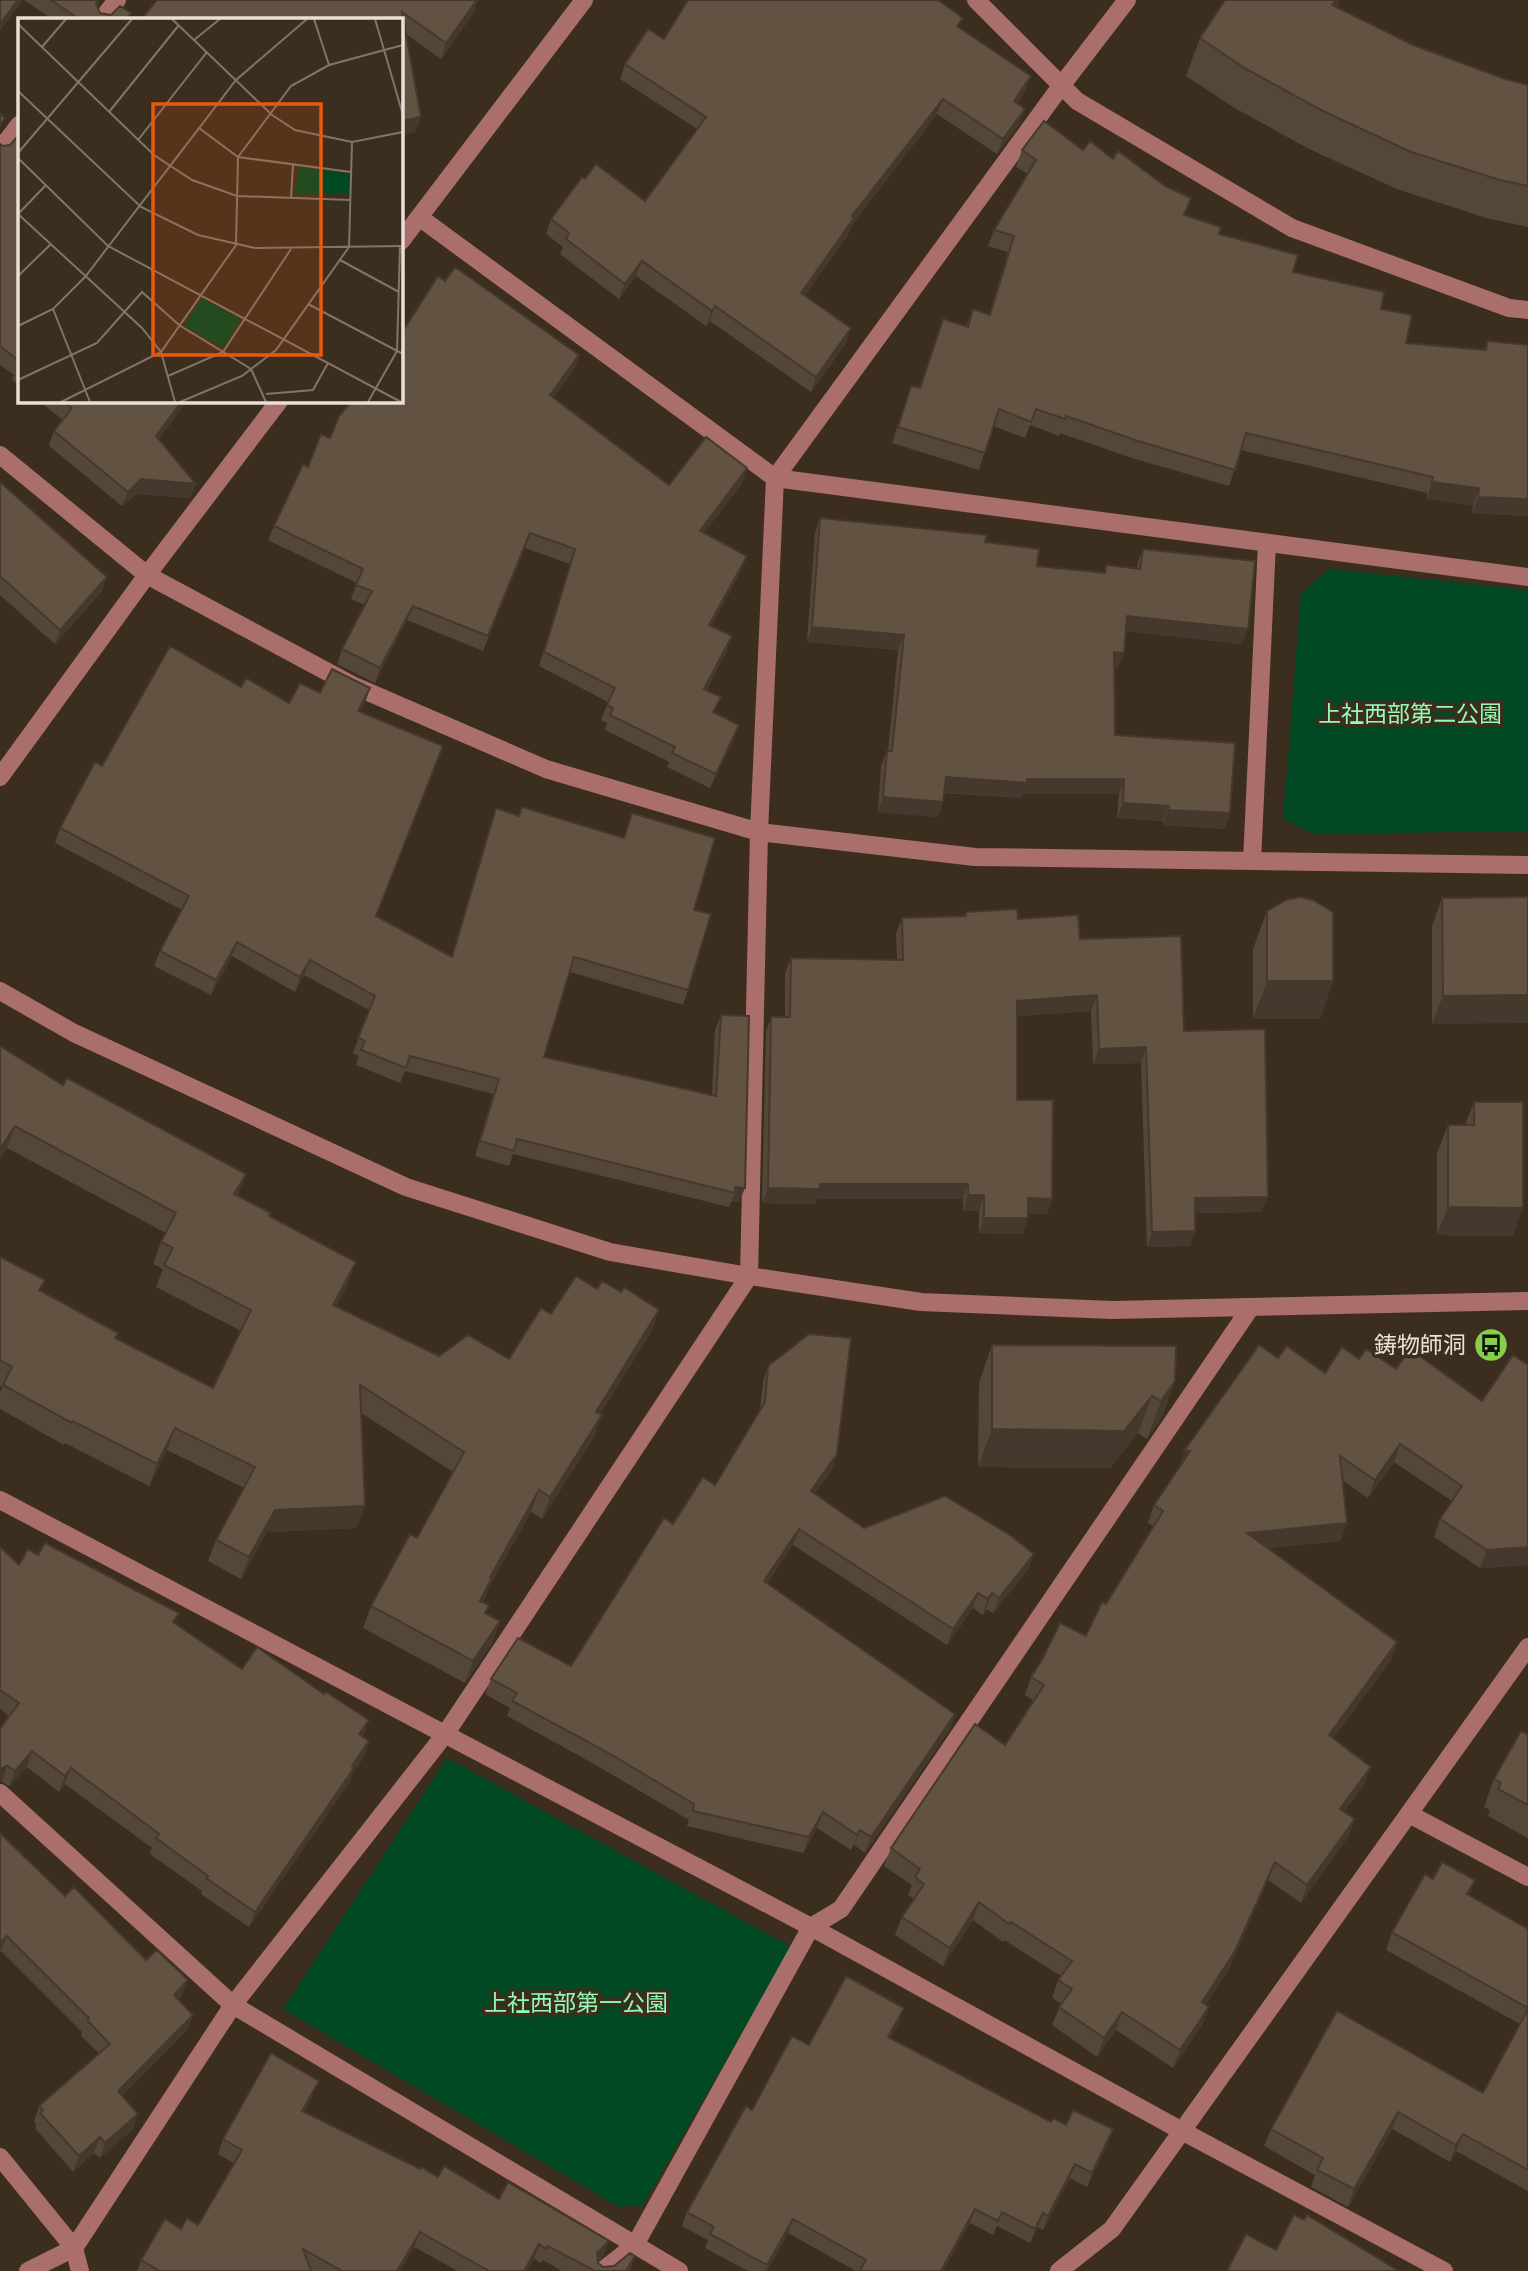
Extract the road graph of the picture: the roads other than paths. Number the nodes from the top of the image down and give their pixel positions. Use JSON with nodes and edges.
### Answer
{"nodes":[{"id":1,"x":117,"y":0,"type":"edge"},
{"id":2,"x":584,"y":0,"type":"edge"},
{"id":3,"x":976,"y":0,"type":"edge"},
{"id":4,"x":1127,"y":0,"type":"edge"},
{"id":5,"x":103,"y":18,"type":"edge"},
{"id":6,"x":1061,"y":86,"type":"junction"},
{"id":7,"x":18,"y":126,"type":"edge"},
{"id":8,"x":0,"y":150,"type":"edge"},
{"id":9,"x":419,"y":217,"type":"junction"},
{"id":10,"x":402,"y":240,"type":"edge"},
{"id":11,"x":1528,"y":310,"type":"edge"},
{"id":12,"x":278,"y":402,"type":"edge"},
{"id":13,"x":0,"y":455,"type":"edge"},
{"id":14,"x":775,"y":478,"type":"junction"},
{"id":15,"x":1268,"y":543,"type":"junction"},
{"id":16,"x":147,"y":575,"type":"junction"},
{"id":17,"x":1528,"y":578,"type":"edge"},
{"id":18,"x":0,"y":777,"type":"edge"},
{"id":19,"x":759,"y":832,"type":"junction"},
{"id":20,"x":1252,"y":861,"type":"junction"},
{"id":21,"x":1528,"y":865,"type":"edge"},
{"id":22,"x":0,"y":991,"type":"edge"},
{"id":23,"x":749,"y":1276,"type":"junction"},
{"id":24,"x":1528,"y":1301,"type":"edge"},
{"id":25,"x":1251,"y":1307,"type":"junction"},
{"id":26,"x":0,"y":1500,"type":"edge"},
{"id":27,"x":1528,"y":1647,"type":"edge"},
{"id":28,"x":446,"y":1734,"type":"junction"},
{"id":29,"x":0,"y":1793,"type":"edge"},
{"id":30,"x":1409,"y":1814,"type":"junction"},
{"id":31,"x":1528,"y":1877,"type":"edge"},
{"id":32,"x":811,"y":1927,"type":"junction"},
{"id":33,"x":233,"y":2005,"type":"junction"},
{"id":34,"x":1182,"y":2131,"type":"junction"},
{"id":35,"x":0,"y":2157,"type":"edge"},
{"id":36,"x":635,"y":2245,"type":"junction"},
{"id":37,"x":74,"y":2248,"type":"junction"},
{"id":38,"x":28,"y":2271,"type":"edge"},
{"id":39,"x":80,"y":2271,"type":"edge"},
{"id":40,"x":602,"y":2271,"type":"edge"},
{"id":41,"x":679,"y":2271,"type":"edge"},
{"id":42,"x":1059,"y":2271,"type":"edge"},
{"id":43,"x":1444,"y":2271,"type":"edge"}],
"edges":[{"from":1,"to":5,"type":"street"},
{"from":2,"to":9,"type":"street"},
{"from":3,"to":6,"type":"street"},
{"from":4,"to":6,"type":"street"},
{"from":6,"to":11,"type":"street"},
{"from":6,"to":14,"type":"street"},
{"from":7,"to":8,"type":"street"},
{"from":9,"to":10,"type":"street"},
{"from":9,"to":14,"type":"street"},
{"from":12,"to":16,"type":"street"},
{"from":13,"to":16,"type":"street"},
{"from":14,"to":15,"type":"street"},
{"from":14,"to":19,"type":"street"},
{"from":15,"to":17,"type":"street"},
{"from":15,"to":20,"type":"street"},
{"from":16,"to":18,"type":"street"},
{"from":16,"to":19,"type":"street"},
{"from":19,"to":20,"type":"street"},
{"from":19,"to":23,"type":"street"},
{"from":20,"to":21,"type":"street"},
{"from":22,"to":23,"type":"street"},
{"from":23,"to":25,"type":"street"},
{"from":23,"to":28,"type":"street"},
{"from":24,"to":25,"type":"street"},
{"from":25,"to":32,"type":"street"},
{"from":26,"to":28,"type":"street"},
{"from":27,"to":30,"type":"street"},
{"from":28,"to":32,"type":"street"},
{"from":28,"to":33,"type":"street"},
{"from":29,"to":33,"type":"street"},
{"from":30,"to":31,"type":"street"},
{"from":30,"to":34,"type":"street"},
{"from":32,"to":34,"type":"street"},
{"from":32,"to":36,"type":"street"},
{"from":33,"to":36,"type":"street"},
{"from":33,"to":37,"type":"street"},
{"from":34,"to":42,"type":"street"},
{"from":34,"to":43,"type":"street"},
{"from":35,"to":37,"type":"street"},
{"from":36,"to":40,"type":"street"},
{"from":36,"to":41,"type":"street"},
{"from":37,"to":38,"type":"street"},
{"from":37,"to":39,"type":"street"}]}
